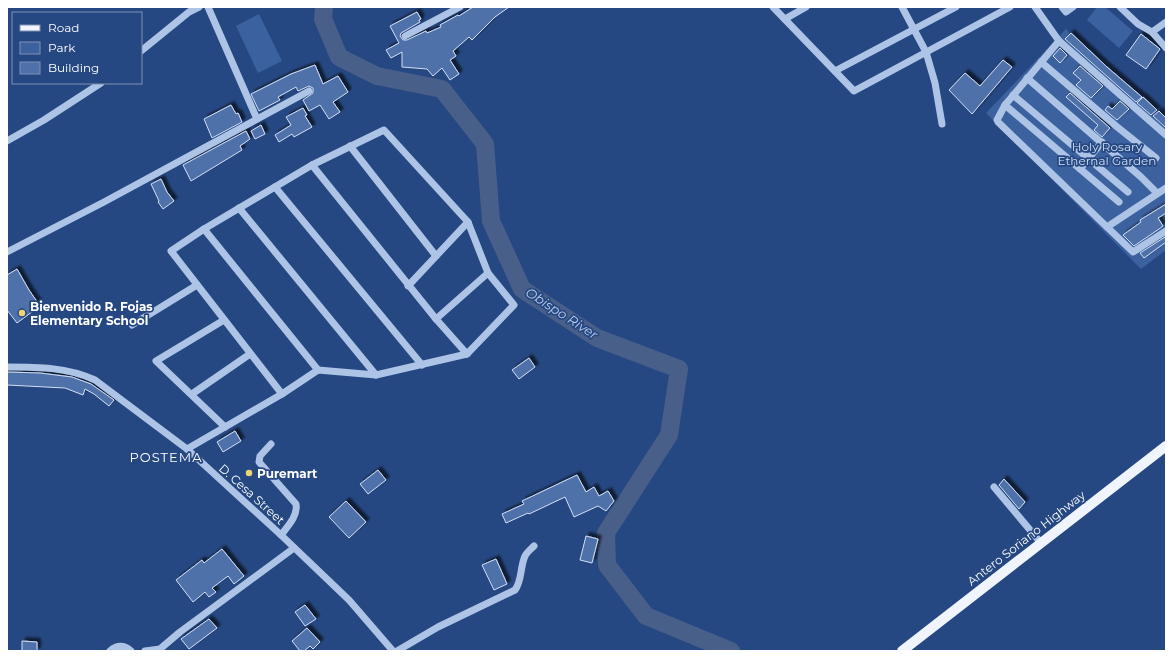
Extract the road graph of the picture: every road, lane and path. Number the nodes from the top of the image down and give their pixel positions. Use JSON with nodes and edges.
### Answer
{"nodes":[{"id":1,"x":199,"y":7,"type":"edge"},
{"id":2,"x":208,"y":7,"type":"edge"},
{"id":3,"x":460,"y":7,"type":"edge"},
{"id":4,"x":774,"y":7,"type":"edge"},
{"id":5,"x":806,"y":7,"type":"edge"},
{"id":6,"x":902,"y":7,"type":"edge"},
{"id":7,"x":956,"y":7,"type":"edge"},
{"id":8,"x":1010,"y":7,"type":"edge"},
{"id":9,"x":1035,"y":7,"type":"edge"},
{"id":10,"x":1062,"y":7,"type":"edge"},
{"id":11,"x":1073,"y":7,"type":"edge"},
{"id":12,"x":1120,"y":7,"type":"edge"},
{"id":13,"x":785,"y":19,"type":"junction"},
{"id":14,"x":1166,"y":22,"type":"edge"},
{"id":15,"x":913,"y":30,"type":"junction"},
{"id":16,"x":1152,"y":32,"type":"junction"},
{"id":17,"x":406,"y":36,"type":"dead end"},
{"id":18,"x":1059,"y":41,"type":"junction"},
{"id":19,"x":1166,"y":48,"type":"edge"},
{"id":20,"x":142,"y":50,"type":"edge"},
{"id":21,"x":926,"y":52,"type":"junction"},
{"id":22,"x":1041,"y":62,"type":"junction"},
{"id":23,"x":835,"y":71,"type":"junction"},
{"id":24,"x":1027,"y":78,"type":"junction"},
{"id":25,"x":99,"y":84,"type":"edge"},
{"id":26,"x":309,"y":92,"type":"dead end"},
{"id":27,"x":1013,"y":95,"type":"junction"},
{"id":28,"x":1005,"y":105,"type":"junction"},
{"id":29,"x":257,"y":119,"type":"junction"},
{"id":30,"x":942,"y":124,"type":"dead end"},
{"id":31,"x":1166,"y":135,"type":"edge"},
{"id":32,"x":7,"y":140,"type":"edge"},
{"id":33,"x":1102,"y":142,"type":"junction"},
{"id":34,"x":350,"y":146,"type":"junction"},
{"id":35,"x":1156,"y":158,"type":"dead end"},
{"id":36,"x":1089,"y":159,"type":"junction"},
{"id":37,"x":312,"y":165,"type":"junction"},
{"id":38,"x":1080,"y":169,"type":"junction"},
{"id":39,"x":275,"y":187,"type":"junction"},
{"id":40,"x":1166,"y":188,"type":"edge"},
{"id":41,"x":1128,"y":192,"type":"dead end"},
{"id":42,"x":1157,"y":193,"type":"junction"},
{"id":43,"x":1119,"y":202,"type":"dead end"},
{"id":44,"x":239,"y":208,"type":"junction"},
{"id":45,"x":468,"y":222,"type":"junction"},
{"id":46,"x":1107,"y":227,"type":"junction"},
{"id":47,"x":204,"y":229,"type":"junction"},
{"id":48,"x":1166,"y":231,"type":"edge"},
{"id":49,"x":7,"y":252,"type":"edge"},
{"id":50,"x":436,"y":256,"type":"junction"},
{"id":51,"x":488,"y":273,"type":"junction"},
{"id":52,"x":197,"y":285,"type":"junction"},
{"id":53,"x":408,"y":286,"type":"junction"},
{"id":54,"x":436,"y":319,"type":"junction"},
{"id":55,"x":224,"y":320,"type":"junction"},
{"id":56,"x":132,"y":325,"type":"dead end"},
{"id":57,"x":250,"y":354,"type":"junction"},
{"id":58,"x":468,"y":354,"type":"junction"},
{"id":59,"x":422,"y":365,"type":"junction"},
{"id":60,"x":7,"y":367,"type":"edge"},
{"id":61,"x":318,"y":370,"type":"junction"},
{"id":62,"x":376,"y":375,"type":"junction"},
{"id":63,"x":192,"y":394,"type":"junction"},
{"id":64,"x":282,"y":394,"type":"junction"},
{"id":65,"x":225,"y":427,"type":"junction"},
{"id":66,"x":271,"y":444,"type":"dead end"},
{"id":67,"x":1166,"y":446,"type":"edge"},
{"id":68,"x":187,"y":449,"type":"junction"},
{"id":69,"x":994,"y":487,"type":"dead end"},
{"id":70,"x":281,"y":535,"type":"junction"},
{"id":71,"x":1041,"y":543,"type":"junction"},
{"id":72,"x":534,"y":546,"type":"dead end"},
{"id":73,"x":294,"y":548,"type":"junction"},
{"id":74,"x":161,"y":650,"type":"edge"},
{"id":75,"x":110,"y":651,"type":"edge"},
{"id":76,"x":131,"y":651,"type":"edge"},
{"id":77,"x":145,"y":651,"type":"edge"},
{"id":78,"x":393,"y":651,"type":"edge"},
{"id":79,"x":397,"y":651,"type":"edge"},
{"id":80,"x":902,"y":651,"type":"edge"}],
"edges":[{"from":1,"to":20,"type":"street"},
{"from":2,"to":29,"type":"street"},
{"from":3,"to":17,"type":"street"},
{"from":4,"to":13,"type":"street"},
{"from":5,"to":13,"type":"street"},
{"from":6,"to":15,"type":"street"},
{"from":7,"to":15,"type":"street"},
{"from":8,"to":21,"type":"street"},
{"from":9,"to":18,"type":"street"},
{"from":10,"to":11,"type":"street"},
{"from":12,"to":16,"type":"street"},
{"from":13,"to":23,"type":"street"},
{"from":14,"to":16,"type":"street"},
{"from":15,"to":21,"type":"street"},
{"from":15,"to":23,"type":"street"},
{"from":16,"to":19,"type":"street"},
{"from":18,"to":22,"type":"street"},
{"from":18,"to":31,"type":"street"},
{"from":21,"to":23,"type":"street"},
{"from":21,"to":30,"type":"street"},
{"from":22,"to":24,"type":"street"},
{"from":22,"to":35,"type":"street"},
{"from":24,"to":27,"type":"street"},
{"from":24,"to":33,"type":"street"},
{"from":25,"to":32,"type":"street"},
{"from":26,"to":29,"type":"street"},
{"from":27,"to":28,"type":"street"},
{"from":27,"to":36,"type":"street"},
{"from":28,"to":38,"type":"street"},
{"from":28,"to":46,"type":"street"},
{"from":29,"to":49,"type":"street"},
{"from":33,"to":36,"type":"street"},
{"from":33,"to":42,"type":"street"},
{"from":34,"to":37,"type":"street"},
{"from":34,"to":45,"type":"street"},
{"from":34,"to":50,"type":"street"},
{"from":36,"to":38,"type":"street"},
{"from":36,"to":41,"type":"street"},
{"from":37,"to":39,"type":"street"},
{"from":37,"to":53,"type":"street"},
{"from":38,"to":43,"type":"street"},
{"from":39,"to":44,"type":"street"},
{"from":39,"to":59,"type":"street"},
{"from":40,"to":42,"type":"street"},
{"from":42,"to":46,"type":"street"},
{"from":44,"to":47,"type":"street"},
{"from":44,"to":62,"type":"street"},
{"from":45,"to":50,"type":"street"},
{"from":45,"to":51,"type":"street"},
{"from":46,"to":48,"type":"street"},
{"from":47,"to":52,"type":"street"},
{"from":47,"to":61,"type":"street"},
{"from":50,"to":53,"type":"street"},
{"from":51,"to":54,"type":"street"},
{"from":51,"to":58,"type":"street"},
{"from":52,"to":55,"type":"street"},
{"from":52,"to":56,"type":"street"},
{"from":53,"to":54,"type":"street"},
{"from":54,"to":58,"type":"street"},
{"from":55,"to":57,"type":"street"},
{"from":55,"to":63,"type":"street"},
{"from":57,"to":63,"type":"street"},
{"from":57,"to":64,"type":"street"},
{"from":58,"to":59,"type":"street"},
{"from":59,"to":62,"type":"street"},
{"from":60,"to":68,"type":"street","name":"D. Cesa Street"},
{"from":61,"to":62,"type":"street"},
{"from":61,"to":64,"type":"street"},
{"from":63,"to":65,"type":"street"},
{"from":64,"to":65,"type":"street"},
{"from":65,"to":68,"type":"street"},
{"from":66,"to":70,"type":"street"},
{"from":67,"to":71,"type":"main road","name":"Antero Soriano Highway"},
{"from":68,"to":70,"type":"street","name":"D. Cesa Street"},
{"from":69,"to":71,"type":"street"},
{"from":70,"to":73,"type":"street","name":"D. Cesa Street"},
{"from":71,"to":80,"type":"main road","name":"Antero Soriano Highway"},
{"from":72,"to":79,"type":"street"},
{"from":73,"to":74,"type":"street"},
{"from":73,"to":78,"type":"street","name":"D. Cesa Street"},
{"from":74,"to":77,"type":"street"},
{"from":75,"to":76,"type":"street"}]}
